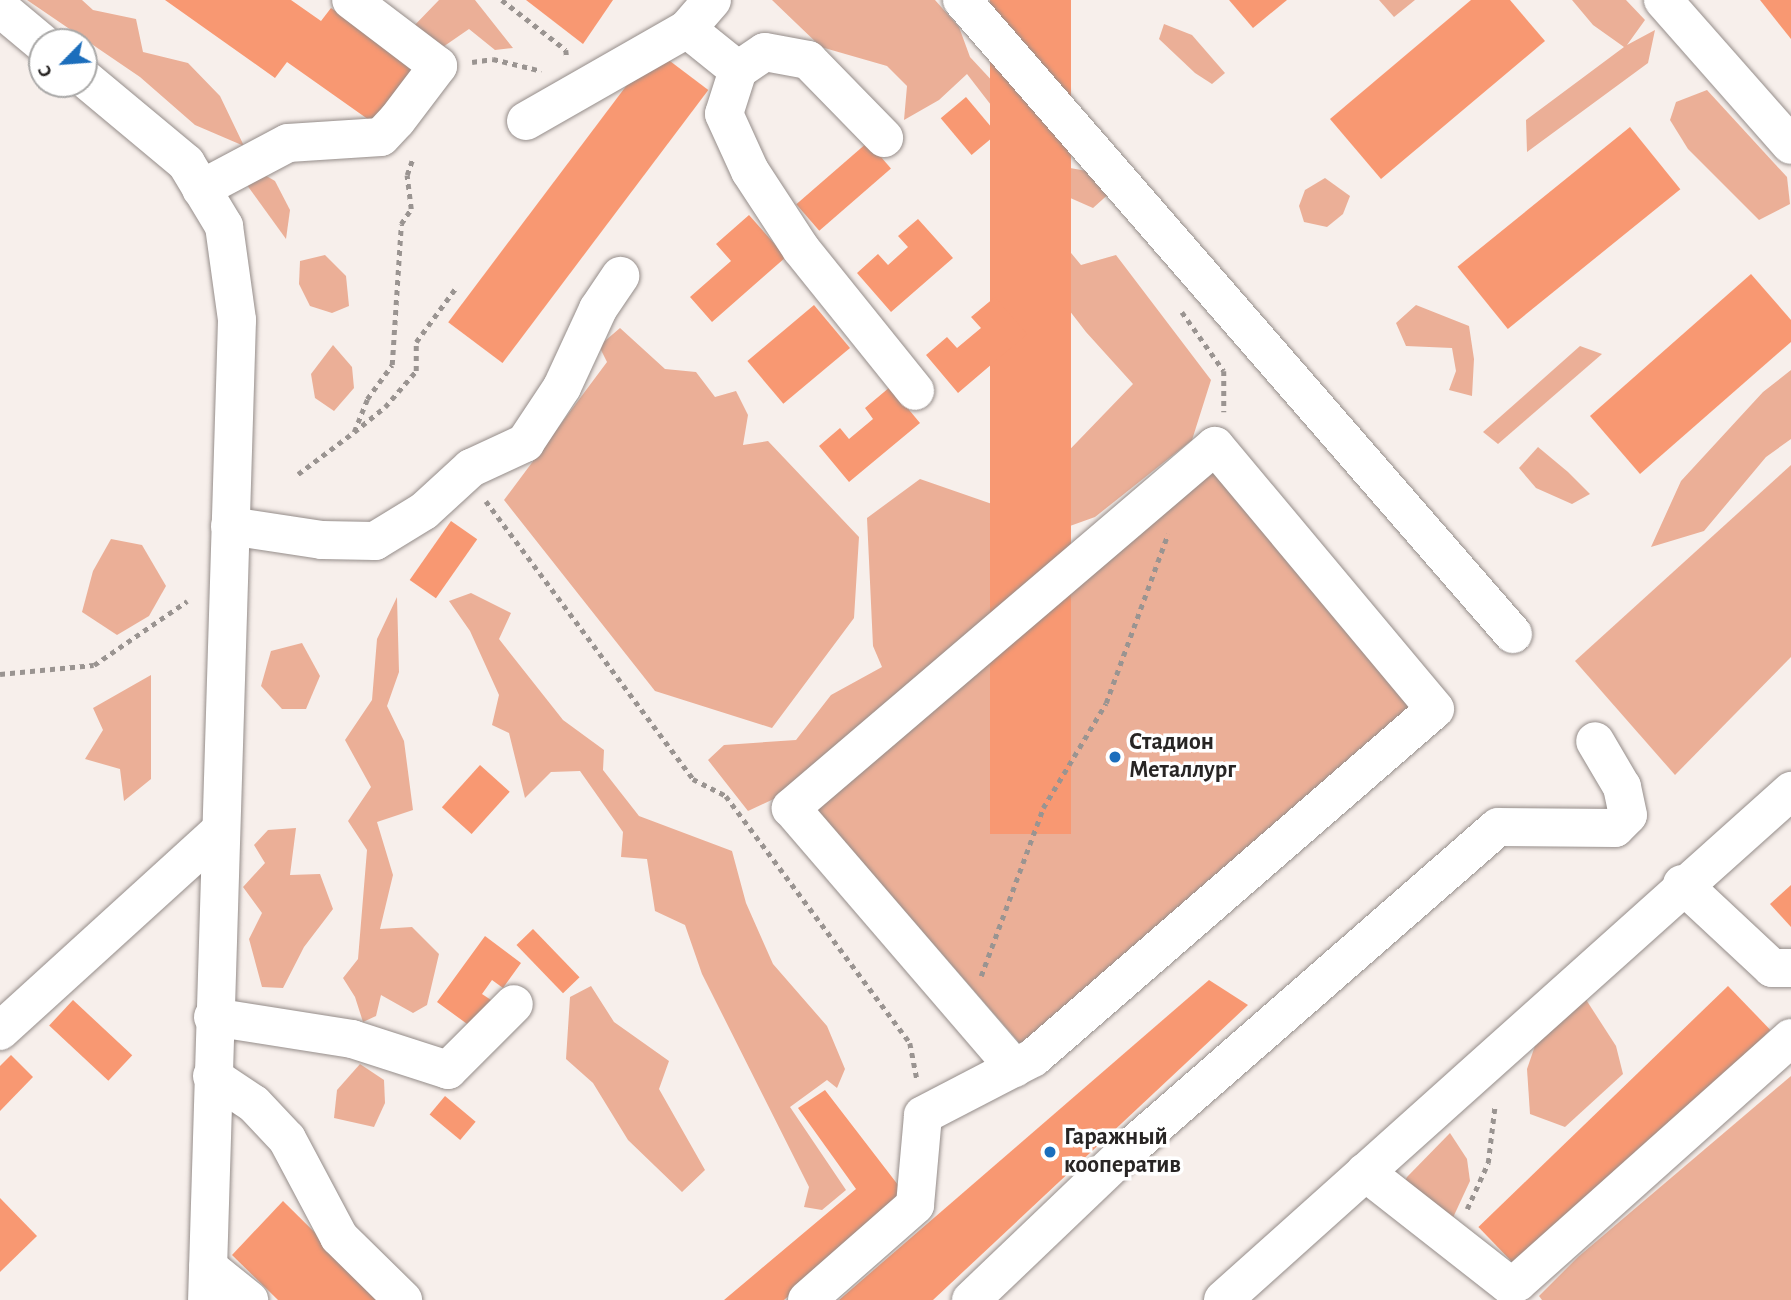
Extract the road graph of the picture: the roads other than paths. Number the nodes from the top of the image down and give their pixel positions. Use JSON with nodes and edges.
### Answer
{"nodes":[{"id":1,"x":351,"y":0,"type":"edge"},
{"id":2,"x":712,"y":0,"type":"edge"},
{"id":3,"x":962,"y":0,"type":"edge"},
{"id":4,"x":1664,"y":0,"type":"edge"},
{"id":5,"x":0,"y":8,"type":"edge"},
{"id":6,"x":687,"y":29,"type":"junction"},
{"id":7,"x":28,"y":31,"type":"edge"},
{"id":8,"x":738,"y":70,"type":"junction"},
{"id":9,"x":98,"y":90,"type":"edge"},
{"id":10,"x":527,"y":121,"type":"dead end"},
{"id":11,"x":884,"y":138,"type":"dead end"},
{"id":12,"x":1791,"y":145,"type":"edge"},
{"id":13,"x":201,"y":189,"type":"junction"},
{"id":14,"x":620,"y":276,"type":"dead end"},
{"id":15,"x":915,"y":391,"type":"dead end"},
{"id":16,"x":230,"y":526,"type":"junction"},
{"id":17,"x":1513,"y":634,"type":"dead end"},
{"id":18,"x":1595,"y":741,"type":"dead end"},
{"id":19,"x":1791,"y":791,"type":"edge"},
{"id":20,"x":220,"y":831,"type":"junction"},
{"id":21,"x":1682,"y":884,"type":"junction"},
{"id":22,"x":1791,"y":968,"type":"edge"},
{"id":23,"x":514,"y":1004,"type":"dead end"},
{"id":24,"x":213,"y":1017,"type":"junction"},
{"id":25,"x":0,"y":1031,"type":"edge"},
{"id":26,"x":1791,"y":1038,"type":"edge"},
{"id":27,"x":1015,"y":1068,"type":"junction"},
{"id":28,"x":212,"y":1076,"type":"junction"},
{"id":29,"x":1365,"y":1172,"type":"junction"},
{"id":30,"x":207,"y":1283,"type":"edge"},
{"id":31,"x":249,"y":1300,"type":"edge"},
{"id":32,"x":402,"y":1300,"type":"edge"},
{"id":33,"x":807,"y":1300,"type":"edge"},
{"id":34,"x":971,"y":1300,"type":"edge"},
{"id":35,"x":1223,"y":1300,"type":"edge"}],
"edges":[{"from":1,"to":13,"type":"street"},
{"from":2,"to":6,"type":"street"},
{"from":3,"to":17,"type":"street"},
{"from":4,"to":12,"type":"street"},
{"from":5,"to":7,"type":"street"},
{"from":6,"to":8,"type":"street"},
{"from":6,"to":10,"type":"street"},
{"from":8,"to":11,"type":"street"},
{"from":8,"to":15,"type":"street"},
{"from":9,"to":13,"type":"street"},
{"from":13,"to":16,"type":"street"},
{"from":14,"to":16,"type":"street"},
{"from":16,"to":20,"type":"street"},
{"from":18,"to":34,"type":"street"},
{"from":19,"to":21,"type":"street"},
{"from":20,"to":24,"type":"street"},
{"from":20,"to":25,"type":"street"},
{"from":21,"to":22,"type":"street"},
{"from":21,"to":29,"type":"street"},
{"from":23,"to":24,"type":"street"},
{"from":24,"to":28,"type":"street"},
{"from":26,"to":29,"type":"street"},
{"from":27,"to":27,"type":"street"},
{"from":27,"to":33,"type":"street"},
{"from":28,"to":30,"type":"street"},
{"from":28,"to":32,"type":"street"},
{"from":29,"to":35,"type":"street"},
{"from":30,"to":31,"type":"street"}]}
